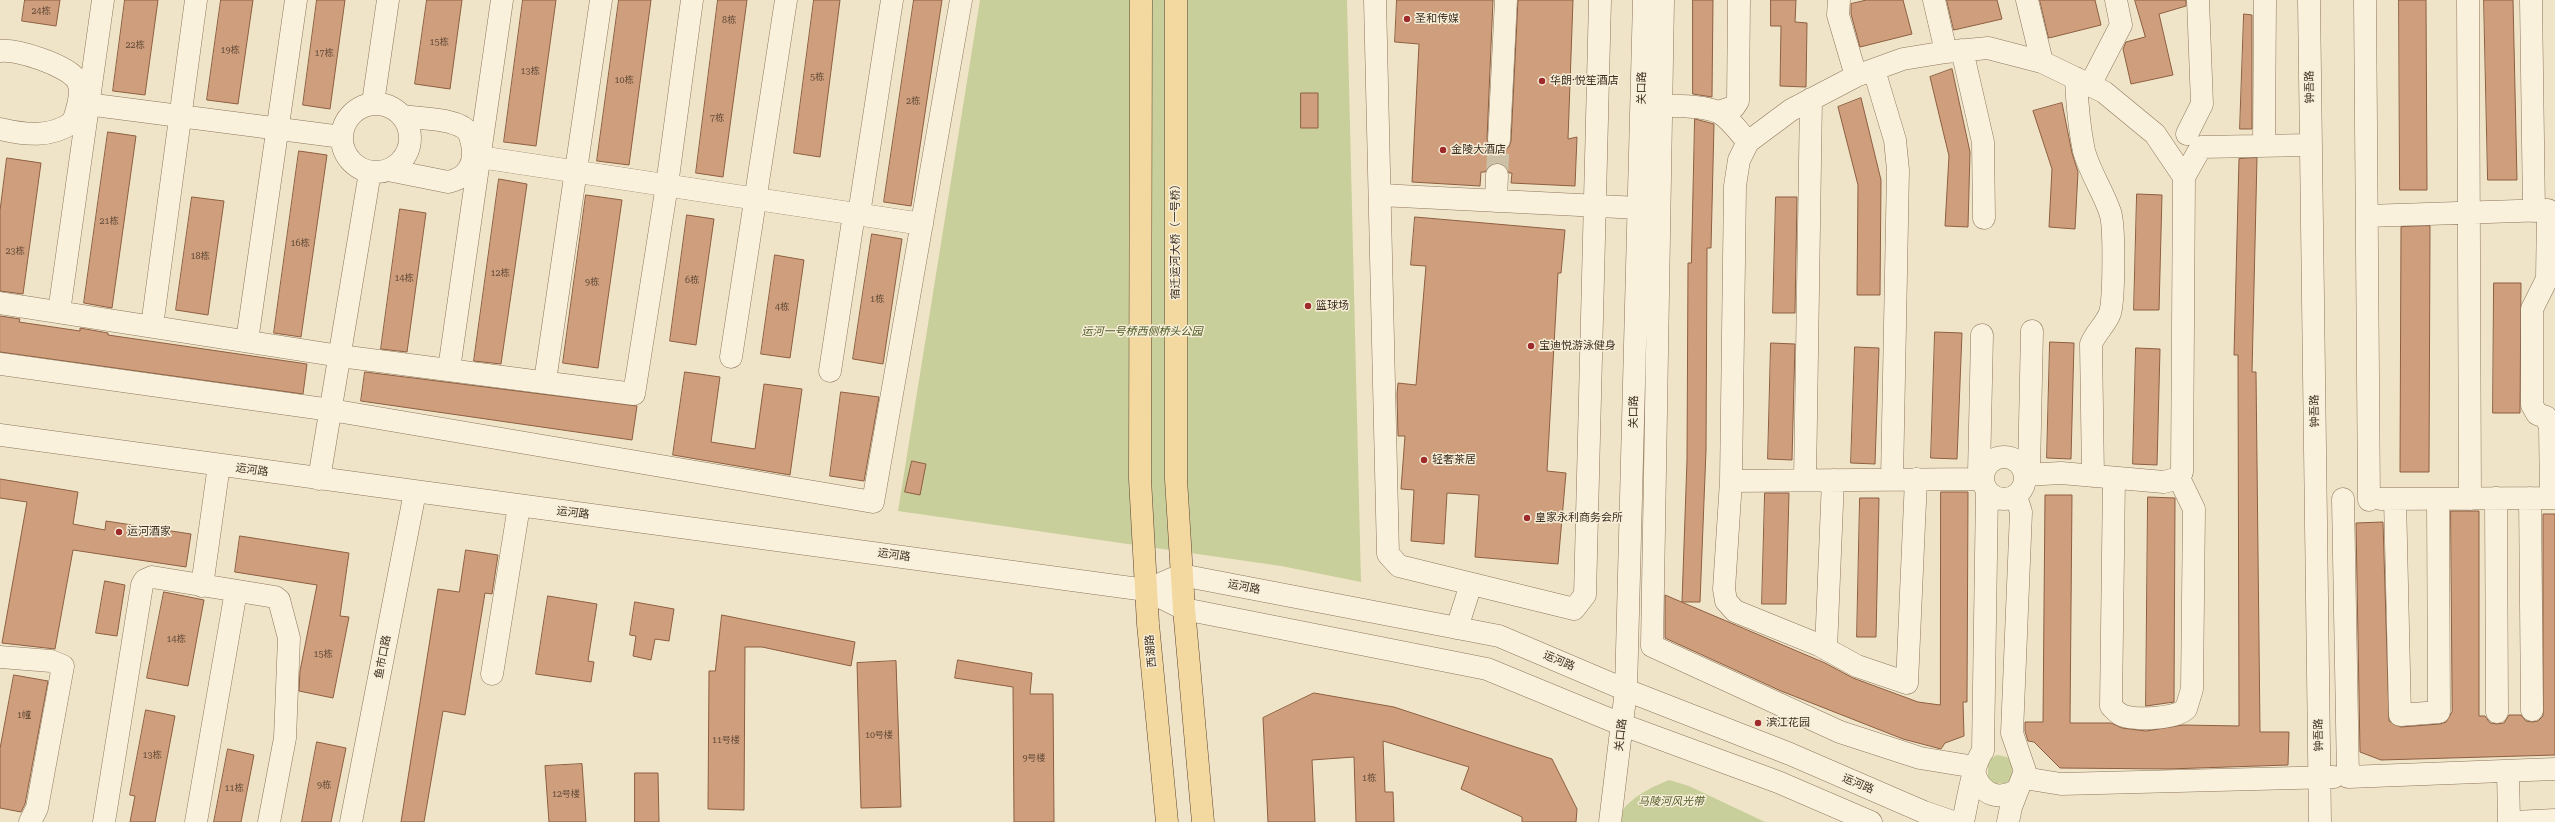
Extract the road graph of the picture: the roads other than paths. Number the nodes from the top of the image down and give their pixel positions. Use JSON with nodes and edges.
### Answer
{"nodes":[{"id":1,"x":103,"y":0,"type":"edge"},
{"id":2,"x":196,"y":0,"type":"edge"},
{"id":3,"x":296,"y":0,"type":"edge"},
{"id":4,"x":388,"y":0,"type":"edge"},
{"id":5,"x":502,"y":0,"type":"edge"},
{"id":6,"x":601,"y":0,"type":"edge"},
{"id":7,"x":692,"y":0,"type":"edge"},
{"id":8,"x":786,"y":0,"type":"edge"},
{"id":9,"x":892,"y":0,"type":"edge"},
{"id":10,"x":962,"y":0,"type":"edge"},
{"id":11,"x":1141,"y":0,"type":"edge"},
{"id":12,"x":1176,"y":0,"type":"edge"},
{"id":13,"x":1375,"y":0,"type":"edge"},
{"id":14,"x":1506,"y":0,"type":"edge"},
{"id":15,"x":1600,"y":0,"type":"edge"},
{"id":16,"x":1644,"y":0,"type":"edge"},
{"id":17,"x":1663,"y":0,"type":"edge"},
{"id":18,"x":1739,"y":0,"type":"edge"},
{"id":19,"x":1839,"y":0,"type":"edge"},
{"id":20,"x":1934,"y":0,"type":"edge"},
{"id":21,"x":2027,"y":0,"type":"edge"},
{"id":22,"x":2116,"y":0,"type":"edge"},
{"id":23,"x":2198,"y":0,"type":"edge"},
{"id":24,"x":2265,"y":0,"type":"edge"},
{"id":25,"x":2309,"y":0,"type":"edge"},
{"id":26,"x":2365,"y":0,"type":"edge"},
{"id":27,"x":2468,"y":0,"type":"edge"},
{"id":28,"x":2531,"y":0,"type":"edge"},
{"id":29,"x":0,"y":51,"type":"edge"},
{"id":30,"x":1954,"y":51,"type":"junction"},
{"id":31,"x":2042,"y":62,"type":"junction"},
{"id":32,"x":1865,"y":73,"type":"junction"},
{"id":33,"x":2083,"y":82,"type":"junction"},
{"id":34,"x":1812,"y":99,"type":"junction"},
{"id":35,"x":1738,"y":101,"type":"junction"},
{"id":36,"x":84,"y":103,"type":"junction"},
{"id":37,"x":373,"y":103,"type":"junction"},
{"id":38,"x":1651,"y":106,"type":"junction"},
{"id":39,"x":1718,"y":112,"type":"junction"},
{"id":40,"x":181,"y":116,"type":"junction"},
{"id":41,"x":404,"y":116,"type":"junction"},
{"id":42,"x":0,"y":129,"type":"edge"},
{"id":43,"x":278,"y":129,"type":"junction"},
{"id":44,"x":342,"y":137,"type":"junction"},
{"id":45,"x":1499,"y":140,"type":"tunnel mouth"},
{"id":46,"x":2194,"y":140,"type":"junction"},
{"id":47,"x":1748,"y":142,"type":"junction"},
{"id":48,"x":2161,"y":143,"type":"junction"},
{"id":49,"x":2311,"y":145,"type":"junction"},
{"id":50,"x":2264,"y":146,"type":"junction"},
{"id":51,"x":476,"y":157,"type":"junction"},
{"id":52,"x":379,"y":171,"type":"junction"},
{"id":53,"x":575,"y":172,"type":"junction"},
{"id":54,"x":1497,"y":175,"type":"tunnel mouth"},
{"id":55,"x":2184,"y":176,"type":"junction"},
{"id":56,"x":667,"y":186,"type":"junction"},
{"id":57,"x":1380,"y":195,"type":"junction"},
{"id":58,"x":756,"y":199,"type":"junction"},
{"id":59,"x":1496,"y":201,"type":"junction"},
{"id":60,"x":1594,"y":206,"type":"junction"},
{"id":61,"x":1639,"y":208,"type":"junction"},
{"id":62,"x":2546,"y":210,"type":"edge"},
{"id":63,"x":2469,"y":213,"type":"junction"},
{"id":64,"x":856,"y":214,"type":"junction"},
{"id":65,"x":2367,"y":216,"type":"junction"},
{"id":66,"x":1984,"y":218,"type":"dead end"},
{"id":67,"x":922,"y":224,"type":"junction"},
{"id":68,"x":0,"y":303,"type":"edge"},
{"id":69,"x":59,"y":312,"type":"junction"},
{"id":70,"x":152,"y":326,"type":"junction"},
{"id":71,"x":2032,"y":331,"type":"dead end"},
{"id":72,"x":1982,"y":335,"type":"dead end"},
{"id":73,"x":247,"y":341,"type":"junction"},
{"id":74,"x":340,"y":356,"type":"junction"},
{"id":75,"x":731,"y":357,"type":"dead end"},
{"id":76,"x":0,"y":364,"type":"edge"},
{"id":77,"x":449,"y":369,"type":"junction"},
{"id":78,"x":830,"y":371,"type":"dead end"},
{"id":79,"x":545,"y":381,"type":"junction"},
{"id":80,"x":331,"y":410,"type":"junction"},
{"id":81,"x":0,"y":435,"type":"edge"},
{"id":82,"x":219,"y":465,"type":"junction"},
{"id":83,"x":2025,"y":475,"type":"junction"},
{"id":84,"x":2104,"y":477,"type":"junction"},
{"id":85,"x":2179,"y":478,"type":"junction"},
{"id":86,"x":319,"y":479,"type":"junction"},
{"id":87,"x":1892,"y":479,"type":"junction"},
{"id":88,"x":1916,"y":479,"type":"junction"},
{"id":89,"x":1805,"y":480,"type":"junction"},
{"id":90,"x":1833,"y":480,"type":"junction"},
{"id":91,"x":1731,"y":481,"type":"junction"},
{"id":92,"x":1985,"y":485,"type":"junction"},
{"id":93,"x":415,"y":492,"type":"junction"},
{"id":94,"x":2016,"y":496,"type":"junction"},
{"id":95,"x":2496,"y":498,"type":"junction"},
{"id":96,"x":2545,"y":498,"type":"edge"},
{"id":97,"x":2395,"y":499,"type":"junction"},
{"id":98,"x":2438,"y":499,"type":"junction"},
{"id":99,"x":2470,"y":499,"type":"junction"},
{"id":100,"x":2316,"y":500,"type":"junction"},
{"id":101,"x":2342,"y":500,"type":"junction"},
{"id":102,"x":2369,"y":500,"type":"junction"},
{"id":103,"x":519,"y":506,"type":"junction"},
{"id":104,"x":1181,"y":575,"type":"junction"},
{"id":105,"x":1471,"y":584,"type":"junction"},
{"id":106,"x":202,"y":586,"type":"junction"},
{"id":107,"x":1146,"y":590,"type":"junction"},
{"id":108,"x":236,"y":591,"type":"junction"},
{"id":109,"x":1184,"y":609,"type":"junction"},
{"id":110,"x":1457,"y":628,"type":"junction"},
{"id":111,"x":1652,"y":646,"type":"junction"},
{"id":112,"x":1826,"y":649,"type":"junction"},
{"id":113,"x":0,"y":656,"type":"edge"},
{"id":114,"x":492,"y":674,"type":"dead end"},
{"id":115,"x":1626,"y":690,"type":"junction"},
{"id":116,"x":2532,"y":710,"type":"dead end"},
{"id":117,"x":2497,"y":712,"type":"dead end"},
{"id":118,"x":1623,"y":725,"type":"junction"},
{"id":119,"x":2018,"y":753,"type":"junction"},
{"id":120,"x":1978,"y":764,"type":"junction"},
{"id":121,"x":2555,"y":770,"type":"edge"},
{"id":122,"x":2508,"y":771,"type":"junction"},
{"id":123,"x":2320,"y":777,"type":"junction"},
{"id":124,"x":2348,"y":777,"type":"junction"},
{"id":125,"x":2021,"y":784,"type":"junction"},
{"id":126,"x":2555,"y":820,"type":"edge"},
{"id":127,"x":30,"y":822,"type":"edge"},
{"id":128,"x":104,"y":822,"type":"edge"},
{"id":129,"x":196,"y":822,"type":"edge"},
{"id":130,"x":269,"y":822,"type":"edge"},
{"id":131,"x":351,"y":822,"type":"edge"},
{"id":132,"x":1167,"y":822,"type":"edge"},
{"id":133,"x":1203,"y":822,"type":"edge"},
{"id":134,"x":1610,"y":822,"type":"edge"},
{"id":135,"x":1871,"y":822,"type":"edge"},
{"id":136,"x":1953,"y":822,"type":"edge"},
{"id":137,"x":1963,"y":822,"type":"edge"},
{"id":138,"x":2008,"y":822,"type":"edge"},
{"id":139,"x":2320,"y":822,"type":"edge"},
{"id":140,"x":2509,"y":822,"type":"edge"},
{"id":141,"x":2514,"y":822,"type":"edge"}],
"edges":[{"from":1,"to":36,"type":"street"},
{"from":2,"to":40,"type":"street"},
{"from":3,"to":43,"type":"street"},
{"from":4,"to":37,"type":"street"},
{"from":5,"to":51,"type":"street"},
{"from":6,"to":53,"type":"street"},
{"from":7,"to":56,"type":"street"},
{"from":8,"to":58,"type":"street"},
{"from":9,"to":64,"type":"street"},
{"from":10,"to":67,"type":"street"},
{"from":11,"to":107,"type":"main road","name":"西湖路"},
{"from":12,"to":104,"type":"main road","name":"宿迁运河大桥（一号桥）"},
{"from":13,"to":57,"type":"street"},
{"from":14,"to":45,"type":"street"},
{"from":15,"to":60,"type":"street"},
{"from":16,"to":38,"type":"street","name":"关口路"},
{"from":17,"to":38,"type":"street"},
{"from":18,"to":35,"type":"street"},
{"from":19,"to":32,"type":"street"},
{"from":20,"to":30,"type":"street"},
{"from":21,"to":31,"type":"street"},
{"from":22,"to":33,"type":"street"},
{"from":23,"to":46,"type":"street"},
{"from":24,"to":50,"type":"street"},
{"from":25,"to":49,"type":"street","name":"钟吾路"},
{"from":26,"to":65,"type":"street"},
{"from":27,"to":63,"type":"street"},
{"from":28,"to":62,"type":"street"},
{"from":29,"to":36,"type":"street"},
{"from":30,"to":31,"type":"street"},
{"from":30,"to":32,"type":"street"},
{"from":30,"to":66,"type":"street"},
{"from":31,"to":33,"type":"street"},
{"from":32,"to":34,"type":"street"},
{"from":32,"to":87,"type":"street"},
{"from":33,"to":48,"type":"street"},
{"from":33,"to":84,"type":"street"},
{"from":34,"to":47,"type":"street"},
{"from":34,"to":89,"type":"street"},
{"from":35,"to":39,"type":"street"},
{"from":35,"to":47,"type":"street"},
{"from":36,"to":40,"type":"street"},
{"from":36,"to":42,"type":"street"},
{"from":36,"to":69,"type":"street"},
{"from":37,"to":41,"type":"street"},
{"from":37,"to":44,"type":"street"},
{"from":38,"to":39,"type":"street"},
{"from":38,"to":61,"type":"street","name":"关口路"},
{"from":38,"to":111,"type":"street"},
{"from":39,"to":47,"type":"street"},
{"from":40,"to":43,"type":"street"},
{"from":40,"to":70,"type":"street"},
{"from":41,"to":51,"type":"street"},
{"from":41,"to":52,"type":"street"},
{"from":43,"to":44,"type":"street"},
{"from":43,"to":73,"type":"street"},
{"from":44,"to":52,"type":"street"},
{"from":46,"to":48,"type":"street"},
{"from":46,"to":50,"type":"street"},
{"from":46,"to":55,"type":"street"},
{"from":47,"to":91,"type":"street"},
{"from":48,"to":55,"type":"street"},
{"from":49,"to":50,"type":"street"},
{"from":49,"to":100,"type":"street","name":"钟吾路"},
{"from":51,"to":52,"type":"street"},
{"from":51,"to":53,"type":"street"},
{"from":51,"to":77,"type":"street"},
{"from":52,"to":74,"type":"street"},
{"from":53,"to":56,"type":"street"},
{"from":53,"to":79,"type":"street"},
{"from":54,"to":59,"type":"street"},
{"from":55,"to":85,"type":"street"},
{"from":56,"to":58,"type":"street"},
{"from":56,"to":79,"type":"street"},
{"from":57,"to":59,"type":"street"},
{"from":57,"to":105,"type":"street"},
{"from":58,"to":64,"type":"street"},
{"from":58,"to":75,"type":"street"},
{"from":59,"to":60,"type":"street"},
{"from":60,"to":61,"type":"street"},
{"from":60,"to":105,"type":"street"},
{"from":61,"to":115,"type":"street","name":"关口路"},
{"from":62,"to":63,"type":"street"},
{"from":62,"to":96,"type":"street"},
{"from":63,"to":65,"type":"street"},
{"from":63,"to":99,"type":"street"},
{"from":64,"to":67,"type":"street"},
{"from":64,"to":78,"type":"street"},
{"from":65,"to":102,"type":"street"},
{"from":67,"to":80,"type":"street"},
{"from":68,"to":69,"type":"street"},
{"from":69,"to":70,"type":"street"},
{"from":70,"to":73,"type":"street"},
{"from":71,"to":83,"type":"street"},
{"from":72,"to":92,"type":"street"},
{"from":73,"to":74,"type":"street"},
{"from":74,"to":77,"type":"street"},
{"from":74,"to":80,"type":"street"},
{"from":76,"to":80,"type":"street"},
{"from":77,"to":79,"type":"street"},
{"from":80,"to":86,"type":"street"},
{"from":81,"to":82,"type":"street","name":"运河路"},
{"from":82,"to":86,"type":"street","name":"运河路"},
{"from":82,"to":106,"type":"street"},
{"from":83,"to":84,"type":"street"},
{"from":83,"to":92,"type":"street"},
{"from":83,"to":94,"type":"street"},
{"from":84,"to":85,"type":"street"},
{"from":84,"to":85,"type":"street"},
{"from":86,"to":93,"type":"street","name":"运河路"},
{"from":87,"to":88,"type":"street"},
{"from":87,"to":90,"type":"street"},
{"from":88,"to":92,"type":"street"},
{"from":88,"to":112,"type":"street"},
{"from":89,"to":90,"type":"street"},
{"from":89,"to":91,"type":"street"},
{"from":90,"to":112,"type":"street"},
{"from":91,"to":112,"type":"street"},
{"from":92,"to":94,"type":"street"},
{"from":92,"to":120,"type":"street"},
{"from":93,"to":103,"type":"street","name":"运河路"},
{"from":93,"to":131,"type":"street","name":"鱼市口路"},
{"from":94,"to":119,"type":"street"},
{"from":95,"to":96,"type":"street"},
{"from":95,"to":99,"type":"street"},
{"from":95,"to":117,"type":"street"},
{"from":96,"to":116,"type":"street"},
{"from":97,"to":98,"type":"street"},
{"from":97,"to":98,"type":"street"},
{"from":97,"to":102,"type":"street"},
{"from":98,"to":99,"type":"street"},
{"from":100,"to":101,"type":"street"},
{"from":100,"to":123,"type":"street","name":"钟吾路"},
{"from":101,"to":102,"type":"street"},
{"from":101,"to":124,"type":"street"},
{"from":103,"to":107,"type":"street","name":"运河路"},
{"from":103,"to":114,"type":"street"},
{"from":104,"to":107,"type":"street"},
{"from":104,"to":109,"type":"main road"},
{"from":104,"to":110,"type":"street","name":"运河路"},
{"from":105,"to":110,"type":"street"},
{"from":106,"to":108,"type":"street"},
{"from":106,"to":128,"type":"street"},
{"from":107,"to":109,"type":"street","name":"运河路"},
{"from":107,"to":132,"type":"main road","name":"西湖路"},
{"from":108,"to":129,"type":"street"},
{"from":108,"to":130,"type":"street"},
{"from":109,"to":118,"type":"street","name":"运河路"},
{"from":109,"to":133,"type":"main road"},
{"from":110,"to":115,"type":"street","name":"运河路"},
{"from":111,"to":115,"type":"street"},
{"from":111,"to":120,"type":"street"},
{"from":113,"to":127,"type":"street"},
{"from":115,"to":118,"type":"street","name":"关口路"},
{"from":115,"to":136,"type":"street","name":"运河路"},
{"from":118,"to":134,"type":"street","name":"关口路"},
{"from":118,"to":135,"type":"street","name":"运河路"},
{"from":119,"to":120,"type":"street"},
{"from":119,"to":125,"type":"street"},
{"from":120,"to":125,"type":"street"},
{"from":120,"to":137,"type":"street"},
{"from":121,"to":122,"type":"street"},
{"from":122,"to":124,"type":"street"},
{"from":122,"to":140,"type":"street"},
{"from":123,"to":124,"type":"street"},
{"from":123,"to":125,"type":"street"},
{"from":123,"to":139,"type":"street","name":"钟吾路"},
{"from":125,"to":138,"type":"street"},
{"from":126,"to":141,"type":"street"}]}
